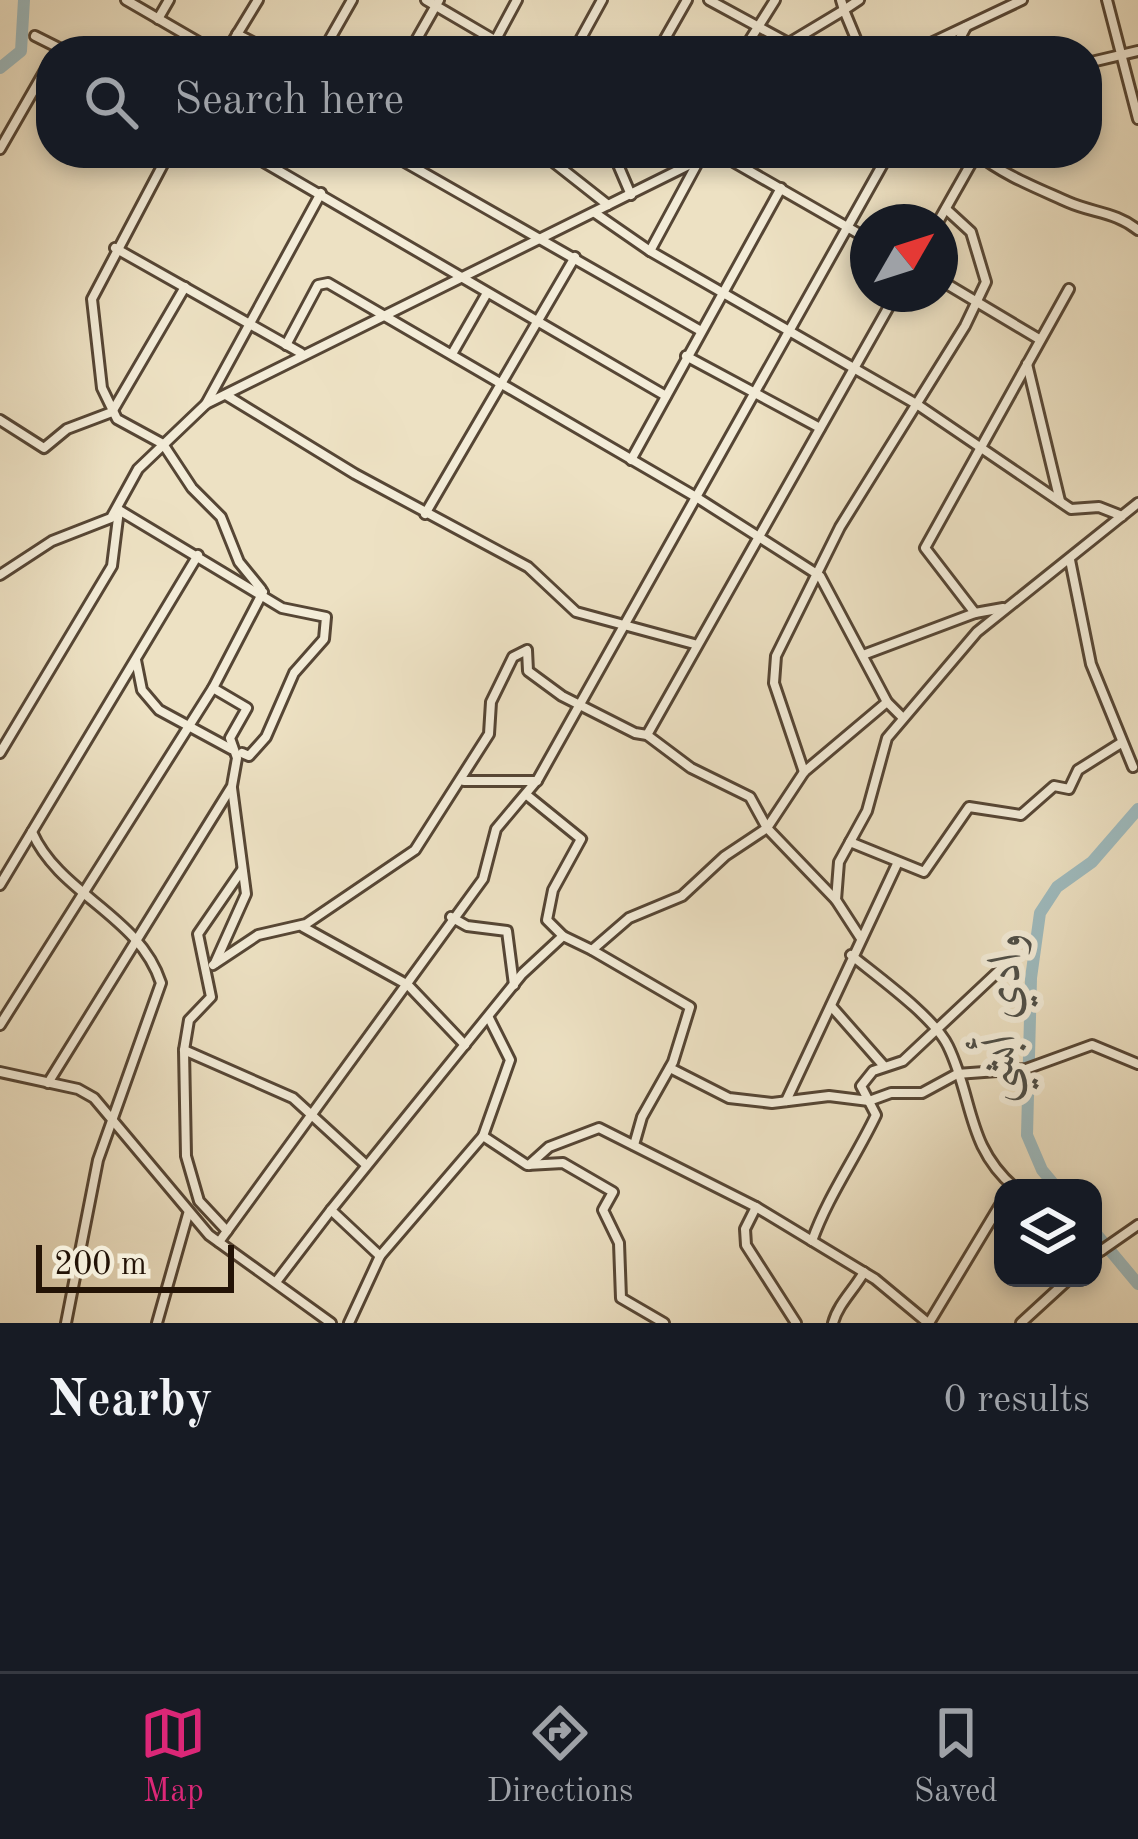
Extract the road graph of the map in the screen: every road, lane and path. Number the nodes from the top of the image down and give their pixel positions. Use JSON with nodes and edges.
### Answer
{"nodes":[{"id":1,"x":126,"y":0,"type":"edge"},
{"id":2,"x":170,"y":0,"type":"edge"},
{"id":3,"x":257,"y":0,"type":"edge"},
{"id":4,"x":352,"y":0,"type":"edge"},
{"id":5,"x":517,"y":0,"type":"edge"},
{"id":6,"x":602,"y":0,"type":"edge"},
{"id":7,"x":687,"y":0,"type":"edge"},
{"id":8,"x":709,"y":0,"type":"edge"},
{"id":9,"x":775,"y":0,"type":"edge"},
{"id":10,"x":859,"y":0,"type":"edge"},
{"id":11,"x":1022,"y":0,"type":"edge"},
{"id":12,"x":1107,"y":0,"type":"edge"},
{"id":13,"x":434,"y":2,"type":"edge"},
{"id":14,"x":843,"y":5,"type":"edge"},
{"id":15,"x":158,"y":19,"type":"junction"},
{"id":16,"x":757,"y":26,"type":"junction"},
{"id":17,"x":967,"y":26,"type":"junction"},
{"id":18,"x":237,"y":34,"type":"joint"},
{"id":19,"x":188,"y":36,"type":"edge"},
{"id":20,"x":241,"y":36,"type":"edge"},
{"id":21,"x":332,"y":36,"type":"edge"},
{"id":22,"x":417,"y":36,"type":"edge"},
{"id":23,"x":487,"y":36,"type":"edge"},
{"id":24,"x":498,"y":36,"type":"edge"},
{"id":25,"x":582,"y":36,"type":"edge"},
{"id":26,"x":667,"y":36,"type":"edge"},
{"id":27,"x":751,"y":36,"type":"edge"},
{"id":28,"x":776,"y":36,"type":"edge"},
{"id":29,"x":799,"y":36,"type":"edge"},
{"id":30,"x":855,"y":36,"type":"edge"},
{"id":31,"x":946,"y":36,"type":"edge"},
{"id":32,"x":961,"y":36,"type":"edge"},
{"id":33,"x":1138,"y":52,"type":"edge"},
{"id":34,"x":1121,"y":56,"type":"junction"},
{"id":35,"x":1102,"y":60,"type":"edge"},
{"id":36,"x":36,"y":86,"type":"edge"},
{"id":37,"x":1138,"y":119,"type":"edge"},
{"id":38,"x":0,"y":149,"type":"edge"},
{"id":39,"x":160,"y":168,"type":"edge"},
{"id":40,"x":275,"y":168,"type":"edge"},
{"id":41,"x":416,"y":168,"type":"edge"},
{"id":42,"x":561,"y":168,"type":"edge"},
{"id":43,"x":620,"y":168,"type":"edge"},
{"id":44,"x":688,"y":168,"type":"edge"},
{"id":45,"x":695,"y":168,"type":"edge"},
{"id":46,"x":743,"y":168,"type":"edge"},
{"id":47,"x":881,"y":168,"type":"edge"},
{"id":48,"x":969,"y":168,"type":"edge"},
{"id":49,"x":1000,"y":168,"type":"edge"},
{"id":50,"x":781,"y":188,"type":"junction"},
{"id":51,"x":320,"y":193,"type":"junction"},
{"id":52,"x":631,"y":195,"type":"junction"},
{"id":53,"x":949,"y":204,"type":"edge"},
{"id":54,"x":608,"y":205,"type":"junction"},
{"id":55,"x":593,"y":212,"type":"junction"},
{"id":56,"x":958,"y":223,"type":"edge"},
{"id":57,"x":848,"y":227,"type":"junction"},
{"id":58,"x":1138,"y":230,"type":"edge"},
{"id":59,"x":539,"y":235,"type":"junction"},
{"id":60,"x":115,"y":248,"type":"junction"},
{"id":61,"x":650,"y":251,"type":"junction"},
{"id":62,"x":574,"y":257,"type":"junction"},
{"id":63,"x":461,"y":277,"type":"junction"},
{"id":64,"x":185,"y":287,"type":"junction"},
{"id":65,"x":1069,"y":289,"type":"dead end"},
{"id":66,"x":958,"y":290,"type":"edge"},
{"id":67,"x":487,"y":292,"type":"junction"},
{"id":68,"x":723,"y":294,"type":"junction"},
{"id":69,"x":977,"y":301,"type":"junction"},
{"id":70,"x":886,"y":312,"type":"edge"},
{"id":71,"x":386,"y":314,"type":"junction"},
{"id":72,"x":536,"y":322,"type":"junction"},
{"id":73,"x":248,"y":323,"type":"junction"},
{"id":74,"x":790,"y":330,"type":"junction"},
{"id":75,"x":701,"y":331,"type":"junction"},
{"id":76,"x":1039,"y":339,"type":"junction"},
{"id":77,"x":286,"y":345,"type":"junction"},
{"id":78,"x":302,"y":354,"type":"junction"},
{"id":79,"x":452,"y":354,"type":"junction"},
{"id":80,"x":686,"y":356,"type":"junction"},
{"id":81,"x":1027,"y":362,"type":"junction"},
{"id":82,"x":853,"y":369,"type":"junction"},
{"id":83,"x":500,"y":384,"type":"junction"},
{"id":84,"x":755,"y":394,"type":"junction"},
{"id":85,"x":226,"y":395,"type":"junction"},
{"id":86,"x":666,"y":396,"type":"junction"},
{"id":87,"x":206,"y":404,"type":"junction"},
{"id":88,"x":918,"y":405,"type":"junction"},
{"id":89,"x":112,"y":412,"type":"junction"},
{"id":90,"x":0,"y":420,"type":"edge"},
{"id":91,"x":820,"y":428,"type":"junction"},
{"id":92,"x":164,"y":444,"type":"junction"},
{"id":93,"x":979,"y":446,"type":"junction"},
{"id":94,"x":631,"y":460,"type":"junction"},
{"id":95,"x":696,"y":496,"type":"junction"},
{"id":96,"x":1060,"y":502,"type":"junction"},
{"id":97,"x":1138,"y":503,"type":"edge"},
{"id":98,"x":119,"y":510,"type":"junction"},
{"id":99,"x":425,"y":514,"type":"junction"},
{"id":100,"x":1122,"y":516,"type":"junction"},
{"id":101,"x":757,"y":535,"type":"junction"},
{"id":102,"x":198,"y":555,"type":"junction"},
{"id":103,"x":1070,"y":560,"type":"junction"},
{"id":104,"x":0,"y":575,"type":"edge"},
{"id":105,"x":820,"y":575,"type":"junction"},
{"id":106,"x":263,"y":592,"type":"junction"},
{"id":107,"x":1006,"y":608,"type":"junction"},
{"id":108,"x":975,"y":613,"type":"junction"},
{"id":109,"x":625,"y":626,"type":"junction"},
{"id":110,"x":694,"y":644,"type":"junction"},
{"id":111,"x":863,"y":655,"type":"junction"},
{"id":112,"x":136,"y":658,"type":"junction"},
{"id":113,"x":212,"y":688,"type":"junction"},
{"id":114,"x":887,"y":702,"type":"junction"},
{"id":115,"x":579,"y":704,"type":"junction"},
{"id":116,"x":903,"y":718,"type":"junction"},
{"id":117,"x":189,"y":724,"type":"junction"},
{"id":118,"x":647,"y":735,"type":"junction"},
{"id":119,"x":1121,"y":742,"type":"junction"},
{"id":120,"x":231,"y":749,"type":"dead end"},
{"id":121,"x":0,"y":753,"type":"edge"},
{"id":122,"x":242,"y":754,"type":"dead end"},
{"id":123,"x":1133,"y":766,"type":"dead end"},
{"id":124,"x":804,"y":772,"type":"junction"},
{"id":125,"x":462,"y":781,"type":"junction"},
{"id":126,"x":537,"y":781,"type":"junction"},
{"id":127,"x":232,"y":787,"type":"junction"},
{"id":128,"x":528,"y":796,"type":"junction"},
{"id":129,"x":767,"y":828,"type":"junction"},
{"id":130,"x":32,"y":832,"type":"junction"},
{"id":131,"x":850,"y":842,"type":"junction"},
{"id":132,"x":896,"y":864,"type":"junction"},
{"id":133,"x":242,"y":870,"type":"junction"},
{"id":134,"x":0,"y":885,"type":"edge"},
{"id":135,"x":83,"y":893,"type":"junction"},
{"id":136,"x":836,"y":900,"type":"junction"},
{"id":137,"x":451,"y":917,"type":"junction"},
{"id":138,"x":302,"y":926,"type":"junction"},
{"id":139,"x":563,"y":936,"type":"junction"},
{"id":140,"x":860,"y":937,"type":"junction"},
{"id":141,"x":136,"y":943,"type":"junction"},
{"id":142,"x":592,"y":950,"type":"junction"},
{"id":143,"x":851,"y":955,"type":"junction"},
{"id":144,"x":214,"y":965,"type":"junction"},
{"id":145,"x":1003,"y":967,"type":"dead end"},
{"id":146,"x":203,"y":975,"type":"junction"},
{"id":147,"x":408,"y":985,"type":"junction"},
{"id":148,"x":514,"y":987,"type":"junction"},
{"id":149,"x":831,"y":1006,"type":"junction"},
{"id":150,"x":489,"y":1018,"type":"junction"},
{"id":151,"x":0,"y":1025,"type":"edge"},
{"id":152,"x":937,"y":1030,"type":"junction"},
{"id":153,"x":465,"y":1045,"type":"junction"},
{"id":154,"x":184,"y":1050,"type":"junction"},
{"id":155,"x":1138,"y":1064,"type":"edge"},
{"id":156,"x":883,"y":1065,"type":"junction"},
{"id":157,"x":670,"y":1068,"type":"junction"},
{"id":158,"x":0,"y":1072,"type":"edge"},
{"id":159,"x":957,"y":1074,"type":"junction"},
{"id":160,"x":48,"y":1083,"type":"junction"},
{"id":161,"x":869,"y":1101,"type":"junction"},
{"id":162,"x":785,"y":1102,"type":"junction"},
{"id":163,"x":311,"y":1110,"type":"junction"},
{"id":164,"x":114,"y":1116,"type":"junction"},
{"id":165,"x":483,"y":1136,"type":"junction"},
{"id":166,"x":634,"y":1145,"type":"junction"},
{"id":167,"x":364,"y":1163,"type":"junction"},
{"id":168,"x":529,"y":1165,"type":"junction"},
{"id":169,"x":1005,"y":1179,"type":"edge"},
{"id":170,"x":756,"y":1207,"type":"junction"},
{"id":171,"x":331,"y":1210,"type":"junction"},
{"id":172,"x":188,"y":1212,"type":"junction"},
{"id":173,"x":994,"y":1215,"type":"edge"},
{"id":174,"x":1138,"y":1225,"type":"edge"},
{"id":175,"x":227,"y":1231,"type":"junction"},
{"id":176,"x":812,"y":1241,"type":"junction"},
{"id":177,"x":219,"y":1243,"type":"junction"},
{"id":178,"x":1102,"y":1247,"type":"edge"},
{"id":179,"x":380,"y":1256,"type":"junction"},
{"id":180,"x":864,"y":1272,"type":"junction"},
{"id":181,"x":276,"y":1282,"type":"junction"},
{"id":182,"x":1060,"y":1287,"type":"edge"},
{"id":183,"x":66,"y":1323,"type":"edge"},
{"id":184,"x":157,"y":1323,"type":"edge"},
{"id":185,"x":332,"y":1323,"type":"edge"},
{"id":186,"x":349,"y":1323,"type":"edge"},
{"id":187,"x":664,"y":1323,"type":"edge"},
{"id":188,"x":796,"y":1323,"type":"edge"},
{"id":189,"x":833,"y":1323,"type":"edge"},
{"id":190,"x":928,"y":1323,"type":"edge"},
{"id":191,"x":1021,"y":1323,"type":"edge"}],
"edges":[{"from":1,"to":15,"type":"street"},
{"from":2,"to":15,"type":"street"},
{"from":3,"to":18,"type":"street"},
{"from":4,"to":21,"type":"street"},
{"from":5,"to":24,"type":"street"},
{"from":6,"to":25,"type":"street"},
{"from":7,"to":26,"type":"street"},
{"from":8,"to":16,"type":"street"},
{"from":9,"to":16,"type":"street"},
{"from":10,"to":14,"type":"street"},
{"from":11,"to":17,"type":"street"},
{"from":12,"to":34,"type":"street"},
{"from":13,"to":22,"type":"street"},
{"from":13,"to":23,"type":"street"},
{"from":14,"to":29,"type":"street"},
{"from":14,"to":30,"type":"street"},
{"from":15,"to":19,"type":"street"},
{"from":16,"to":27,"type":"street"},
{"from":16,"to":28,"type":"street"},
{"from":17,"to":31,"type":"street"},
{"from":17,"to":32,"type":"street"},
{"from":18,"to":20,"type":"street"},
{"from":33,"to":34,"type":"street"},
{"from":34,"to":35,"type":"street"},
{"from":34,"to":37,"type":"street"},
{"from":36,"to":38,"type":"street"},
{"from":39,"to":60,"type":"street"},
{"from":40,"to":51,"type":"street"},
{"from":41,"to":59,"type":"street"},
{"from":42,"to":54,"type":"street"},
{"from":43,"to":52,"type":"street"},
{"from":44,"to":52,"type":"street"},
{"from":45,"to":61,"type":"street"},
{"from":46,"to":50,"type":"street"},
{"from":47,"to":57,"type":"street"},
{"from":48,"to":53,"type":"street"},
{"from":49,"to":58,"type":"street"},
{"from":50,"to":57,"type":"street"},
{"from":50,"to":68,"type":"street"},
{"from":51,"to":63,"type":"street"},
{"from":51,"to":73,"type":"street"},
{"from":52,"to":54,"type":"street"},
{"from":54,"to":55,"type":"street"},
{"from":55,"to":59,"type":"street"},
{"from":55,"to":61,"type":"street"},
{"from":56,"to":69,"type":"street"},
{"from":57,"to":74,"type":"street"},
{"from":59,"to":62,"type":"street"},
{"from":59,"to":63,"type":"street"},
{"from":60,"to":64,"type":"street"},
{"from":60,"to":89,"type":"street"},
{"from":61,"to":68,"type":"street"},
{"from":62,"to":72,"type":"street"},
{"from":62,"to":75,"type":"street"},
{"from":63,"to":67,"type":"street"},
{"from":63,"to":71,"type":"street"},
{"from":64,"to":73,"type":"street"},
{"from":64,"to":89,"type":"street"},
{"from":65,"to":76,"type":"street"},
{"from":66,"to":69,"type":"street"},
{"from":67,"to":72,"type":"street"},
{"from":67,"to":79,"type":"street"},
{"from":68,"to":74,"type":"street"},
{"from":68,"to":75,"type":"street"},
{"from":69,"to":76,"type":"street"},
{"from":69,"to":88,"type":"street"},
{"from":70,"to":82,"type":"street"},
{"from":71,"to":77,"type":"street"},
{"from":71,"to":78,"type":"street"},
{"from":71,"to":79,"type":"street"},
{"from":72,"to":83,"type":"street"},
{"from":72,"to":86,"type":"street"},
{"from":73,"to":77,"type":"street"},
{"from":73,"to":87,"type":"street"},
{"from":74,"to":82,"type":"street"},
{"from":74,"to":84,"type":"street"},
{"from":75,"to":80,"type":"street"},
{"from":76,"to":81,"type":"street"},
{"from":77,"to":78,"type":"street"},
{"from":78,"to":85,"type":"street"},
{"from":79,"to":83,"type":"street"},
{"from":80,"to":84,"type":"street"},
{"from":80,"to":86,"type":"street"},
{"from":81,"to":93,"type":"street"},
{"from":81,"to":96,"type":"street"},
{"from":82,"to":88,"type":"street"},
{"from":82,"to":91,"type":"street"},
{"from":83,"to":94,"type":"street"},
{"from":83,"to":99,"type":"street"},
{"from":84,"to":91,"type":"street"},
{"from":84,"to":95,"type":"street"},
{"from":85,"to":87,"type":"street"},
{"from":85,"to":99,"type":"street"},
{"from":86,"to":94,"type":"street"},
{"from":87,"to":92,"type":"street"},
{"from":88,"to":93,"type":"street"},
{"from":88,"to":105,"type":"street"},
{"from":89,"to":90,"type":"street"},
{"from":89,"to":92,"type":"street"},
{"from":91,"to":101,"type":"street"},
{"from":92,"to":98,"type":"street"},
{"from":92,"to":106,"type":"street"},
{"from":93,"to":96,"type":"street"},
{"from":93,"to":108,"type":"street"},
{"from":94,"to":95,"type":"street"},
{"from":95,"to":101,"type":"street"},
{"from":95,"to":109,"type":"street"},
{"from":96,"to":100,"type":"street"},
{"from":97,"to":100,"type":"street"},
{"from":98,"to":102,"type":"street"},
{"from":98,"to":104,"type":"street"},
{"from":98,"to":121,"type":"street"},
{"from":99,"to":109,"type":"street"},
{"from":100,"to":103,"type":"street"},
{"from":101,"to":105,"type":"street"},
{"from":101,"to":110,"type":"street"},
{"from":102,"to":106,"type":"street"},
{"from":102,"to":112,"type":"street"},
{"from":103,"to":107,"type":"street"},
{"from":103,"to":119,"type":"street"},
{"from":105,"to":111,"type":"street"},
{"from":105,"to":124,"type":"street"},
{"from":106,"to":113,"type":"street"},
{"from":106,"to":122,"type":"street"},
{"from":107,"to":108,"type":"street"},
{"from":107,"to":116,"type":"street"},
{"from":108,"to":111,"type":"street"},
{"from":109,"to":110,"type":"street"},
{"from":109,"to":115,"type":"street"},
{"from":110,"to":118,"type":"street"},
{"from":111,"to":114,"type":"street"},
{"from":112,"to":117,"type":"street"},
{"from":112,"to":130,"type":"street"},
{"from":113,"to":117,"type":"street"},
{"from":113,"to":127,"type":"street"},
{"from":114,"to":116,"type":"street"},
{"from":114,"to":124,"type":"street"},
{"from":115,"to":118,"type":"street"},
{"from":115,"to":125,"type":"street"},
{"from":115,"to":126,"type":"street"},
{"from":116,"to":131,"type":"street"},
{"from":117,"to":120,"type":"street"},
{"from":117,"to":135,"type":"street"},
{"from":118,"to":129,"type":"street"},
{"from":119,"to":123,"type":"street"},
{"from":119,"to":132,"type":"street"},
{"from":124,"to":129,"type":"street"},
{"from":125,"to":126,"type":"street"},
{"from":125,"to":138,"type":"street"},
{"from":126,"to":128,"type":"street"},
{"from":127,"to":133,"type":"street"},
{"from":127,"to":141,"type":"street"},
{"from":128,"to":137,"type":"street"},
{"from":128,"to":139,"type":"street"},
{"from":129,"to":136,"type":"street"},
{"from":129,"to":142,"type":"street"},
{"from":130,"to":134,"type":"street"},
{"from":130,"to":135,"type":"street"},
{"from":131,"to":132,"type":"street"},
{"from":131,"to":136,"type":"street"},
{"from":132,"to":140,"type":"street"},
{"from":133,"to":144,"type":"street"},
{"from":133,"to":146,"type":"street"},
{"from":135,"to":141,"type":"street"},
{"from":135,"to":151,"type":"street"},
{"from":136,"to":140,"type":"street"},
{"from":137,"to":147,"type":"street"},
{"from":137,"to":148,"type":"street"},
{"from":138,"to":144,"type":"street"},
{"from":138,"to":147,"type":"street"},
{"from":139,"to":142,"type":"street"},
{"from":139,"to":148,"type":"street"},
{"from":140,"to":143,"type":"street"},
{"from":141,"to":160,"type":"street"},
{"from":141,"to":164,"type":"street"},
{"from":142,"to":157,"type":"street"},
{"from":143,"to":149,"type":"street"},
{"from":143,"to":152,"type":"street"},
{"from":144,"to":146,"type":"street"},
{"from":145,"to":152,"type":"street"},
{"from":146,"to":154,"type":"street"},
{"from":147,"to":153,"type":"street"},
{"from":147,"to":163,"type":"street"},
{"from":148,"to":150,"type":"street"},
{"from":149,"to":156,"type":"street"},
{"from":149,"to":162,"type":"street"},
{"from":150,"to":153,"type":"street"},
{"from":150,"to":165,"type":"street"},
{"from":152,"to":156,"type":"street"},
{"from":152,"to":159,"type":"street"},
{"from":153,"to":167,"type":"street"},
{"from":154,"to":163,"type":"street"},
{"from":154,"to":175,"type":"street"},
{"from":155,"to":159,"type":"street"},
{"from":156,"to":161,"type":"street"},
{"from":157,"to":162,"type":"street"},
{"from":157,"to":166,"type":"street"},
{"from":158,"to":160,"type":"street"},
{"from":159,"to":161,"type":"street"},
{"from":159,"to":169,"type":"street"},
{"from":160,"to":164,"type":"street"},
{"from":161,"to":162,"type":"street"},
{"from":161,"to":176,"type":"street"},
{"from":163,"to":167,"type":"street"},
{"from":163,"to":175,"type":"street"},
{"from":164,"to":172,"type":"street"},
{"from":164,"to":183,"type":"street"},
{"from":165,"to":168,"type":"street"},
{"from":165,"to":179,"type":"street"},
{"from":166,"to":168,"type":"street"},
{"from":166,"to":170,"type":"street"},
{"from":167,"to":171,"type":"street"},
{"from":168,"to":187,"type":"street"},
{"from":170,"to":176,"type":"street"},
{"from":170,"to":188,"type":"street"},
{"from":171,"to":179,"type":"street"},
{"from":171,"to":181,"type":"street"},
{"from":172,"to":177,"type":"street"},
{"from":172,"to":184,"type":"street"},
{"from":173,"to":190,"type":"street"},
{"from":174,"to":178,"type":"street"},
{"from":175,"to":177,"type":"street"},
{"from":176,"to":180,"type":"street"},
{"from":177,"to":181,"type":"street"},
{"from":179,"to":186,"type":"street"},
{"from":180,"to":189,"type":"street"},
{"from":180,"to":190,"type":"street"},
{"from":181,"to":185,"type":"street"},
{"from":182,"to":191,"type":"street"}]}
